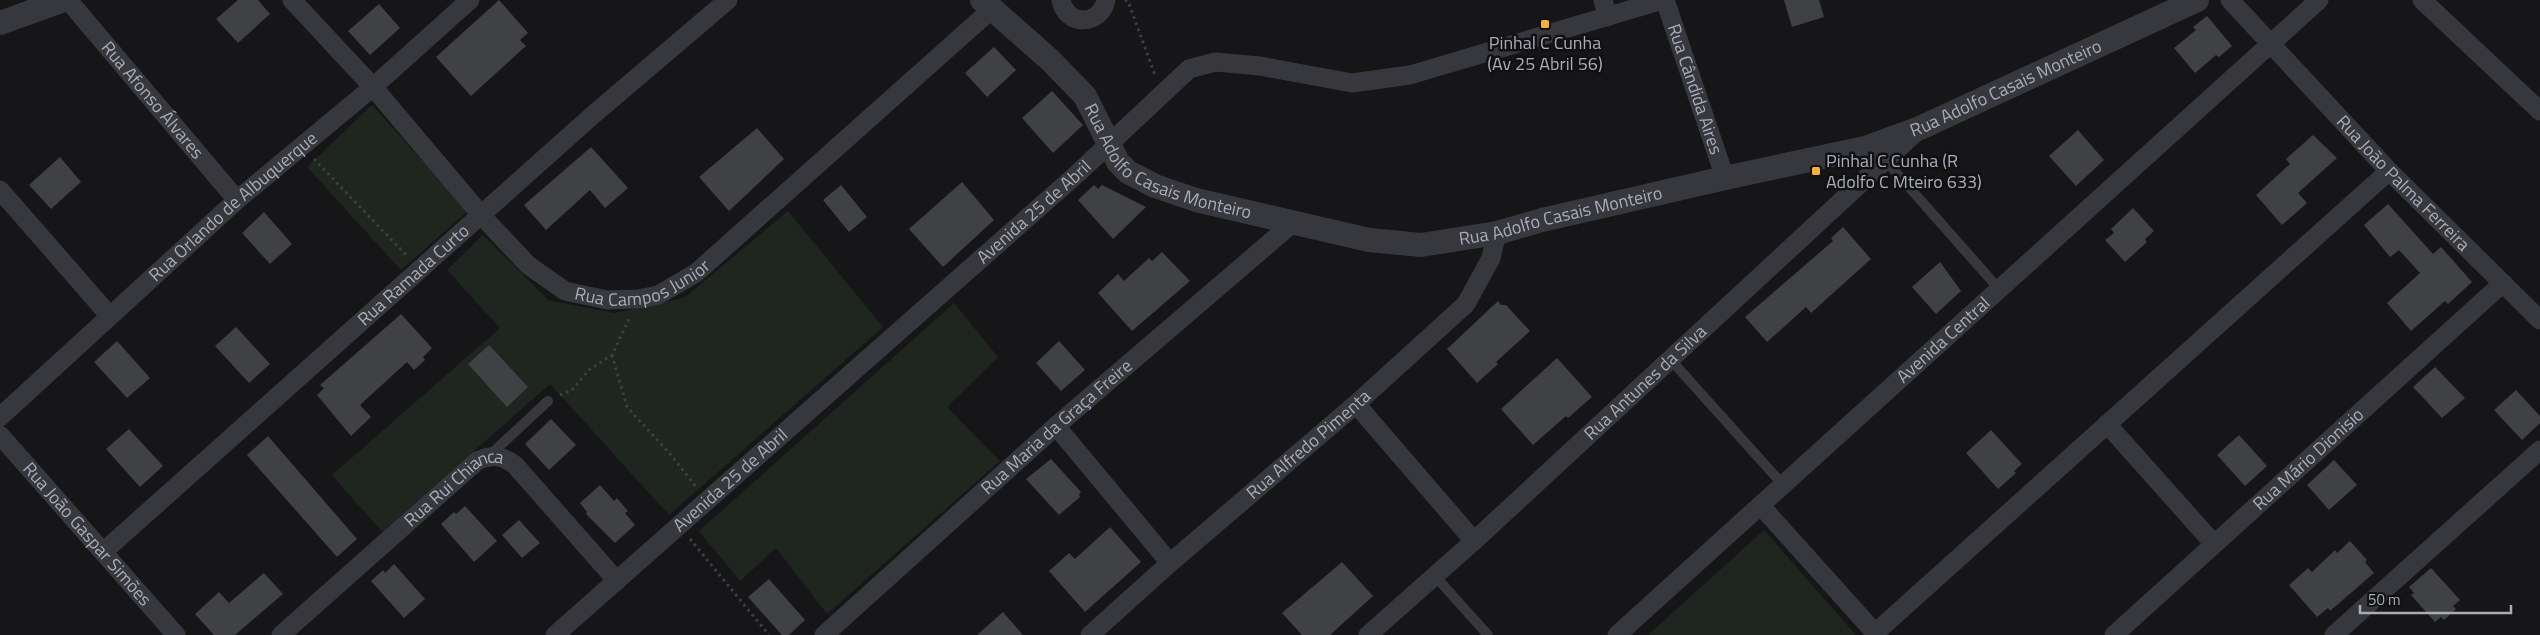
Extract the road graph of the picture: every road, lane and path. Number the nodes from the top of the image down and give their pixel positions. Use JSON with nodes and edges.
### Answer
{"nodes":[{"id":1,"x":64,"y":0,"type":"edge"},
{"id":2,"x":68,"y":0,"type":"edge"},
{"id":3,"x":292,"y":0,"type":"edge"},
{"id":4,"x":470,"y":0,"type":"edge"},
{"id":5,"x":728,"y":0,"type":"edge"},
{"id":6,"x":1060,"y":0,"type":"edge"},
{"id":7,"x":1106,"y":0,"type":"edge"},
{"id":8,"x":1125,"y":0,"type":"edge"},
{"id":9,"x":1664,"y":0,"type":"edge"},
{"id":10,"x":2196,"y":0,"type":"edge"},
{"id":11,"x":2230,"y":0,"type":"edge"},
{"id":12,"x":2318,"y":0,"type":"edge"},
{"id":13,"x":2422,"y":0,"type":"edge"},
{"id":14,"x":987,"y":5,"type":"edge"},
{"id":15,"x":1606,"y":8,"type":"edge"},
{"id":16,"x":0,"y":23,"type":"edge"},
{"id":17,"x":2270,"y":43,"type":"junction"},
{"id":18,"x":373,"y":87,"type":"junction"},
{"id":19,"x":1162,"y":95,"type":"junction"},
{"id":20,"x":2539,"y":107,"type":"edge"},
{"id":21,"x":1920,"y":128,"type":"junction"},
{"id":22,"x":1109,"y":143,"type":"junction"},
{"id":23,"x":302,"y":146,"type":"junction"},
{"id":24,"x":1885,"y":160,"type":"junction"},
{"id":25,"x":2389,"y":171,"type":"junction"},
{"id":26,"x":1724,"y":178,"type":"junction"},
{"id":27,"x":0,"y":190,"type":"edge"},
{"id":28,"x":237,"y":200,"type":"junction"},
{"id":29,"x":482,"y":216,"type":"junction"},
{"id":30,"x":1294,"y":222,"type":"junction"},
{"id":31,"x":1497,"y":233,"type":"junction"},
{"id":32,"x":421,"y":271,"type":"junction"},
{"id":33,"x":2502,"y":284,"type":"junction"},
{"id":34,"x":1999,"y":289,"type":"junction"},
{"id":35,"x":638,"y":299,"type":"junction"},
{"id":36,"x":109,"y":315,"type":"junction"},
{"id":37,"x":2540,"y":320,"type":"edge"},
{"id":38,"x":612,"y":355,"type":"junction"},
{"id":39,"x":1670,"y":359,"type":"junction"},
{"id":40,"x":548,"y":401,"type":"joint"},
{"id":41,"x":1356,"y":404,"type":"junction"},
{"id":42,"x":0,"y":416,"type":"edge"},
{"id":43,"x":2107,"y":424,"type":"junction"},
{"id":44,"x":1056,"y":426,"type":"junction"},
{"id":45,"x":0,"y":435,"type":"edge"},
{"id":46,"x":2540,"y":450,"type":"edge"},
{"id":47,"x":490,"y":455,"type":"junction"},
{"id":48,"x":1784,"y":486,"type":"junction"},
{"id":49,"x":707,"y":501,"type":"junction"},
{"id":50,"x":1761,"y":506,"type":"junction"},
{"id":51,"x":679,"y":526,"type":"junction"},
{"id":52,"x":1474,"y":541,"type":"junction"},
{"id":53,"x":2214,"y":544,"type":"junction"},
{"id":54,"x":103,"y":552,"type":"junction"},
{"id":55,"x":1170,"y":563,"type":"junction"},
{"id":56,"x":1435,"y":576,"type":"junction"},
{"id":57,"x":617,"y":581,"type":"junction"},
{"id":58,"x":1876,"y":634,"type":"edge"},
{"id":59,"x":176,"y":635,"type":"edge"},
{"id":60,"x":281,"y":635,"type":"edge"},
{"id":61,"x":556,"y":635,"type":"edge"},
{"id":62,"x":769,"y":635,"type":"edge"},
{"id":63,"x":824,"y":635,"type":"edge"},
{"id":64,"x":1090,"y":635,"type":"edge"},
{"id":65,"x":1368,"y":635,"type":"edge"},
{"id":66,"x":1488,"y":635,"type":"edge"},
{"id":67,"x":1617,"y":635,"type":"edge"},
{"id":68,"x":2114,"y":635,"type":"edge"},
{"id":69,"x":2334,"y":635,"type":"edge"}],
"edges":[{"from":1,"to":16,"type":"street"},
{"from":2,"to":28,"type":"street","name":"Rua Afonso Álvares"},
{"from":3,"to":18,"type":"street","name":"Rua Campos Junior"},
{"from":4,"to":18,"type":"street","name":"Rua Orlando de Albuquerque"},
{"from":5,"to":29,"type":"street","name":"Rua Ramada Curto"},
{"from":6,"to":7,"type":"street"},
{"from":8,"to":19,"type":"path"},
{"from":9,"to":15,"type":"street","name":"Avenida 25 de Abril"},
{"from":9,"to":26,"type":"street","name":"Rua Cândida Aires"},
{"from":10,"to":21,"type":"street","name":"Rua Adolfo Casais Monteiro"},
{"from":11,"to":17,"type":"street","name":"Rua João Palma Ferreira"},
{"from":12,"to":17,"type":"street","name":"Avenida Central"},
{"from":13,"to":20,"type":"street"},
{"from":14,"to":22,"type":"street","name":"Rua Adolfo Casais Monteiro"},
{"from":14,"to":35,"type":"street","name":"Rua Campos Junior"},
{"from":15,"to":19,"type":"street","name":"Avenida 25 de Abril"},
{"from":17,"to":25,"type":"street","name":"Rua João Palma Ferreira"},
{"from":17,"to":34,"type":"street","name":"Avenida Central"},
{"from":18,"to":23,"type":"street","name":"Rua Orlando de Albuquerque"},
{"from":18,"to":29,"type":"street","name":"Rua Campos Junior"},
{"from":19,"to":22,"type":"street","name":"Avenida 25 de Abril"},
{"from":21,"to":24,"type":"street","name":"Rua Antunes da Silva"},
{"from":21,"to":26,"type":"street","name":"Rua Adolfo Casais Monteiro"},
{"from":22,"to":30,"type":"street","name":"Rua Adolfo Casais Monteiro"},
{"from":22,"to":49,"type":"street","name":"Avenida 25 de Abril"},
{"from":23,"to":28,"type":"street","name":"Rua Orlando de Albuquerque"},
{"from":23,"to":32,"type":"path"},
{"from":24,"to":34,"type":"lane"},
{"from":24,"to":39,"type":"street","name":"Rua Antunes da Silva"},
{"from":25,"to":33,"type":"street","name":"Rua João Palma Ferreira"},
{"from":25,"to":43,"type":"street"},
{"from":26,"to":31,"type":"street","name":"Rua Adolfo Casais Monteiro"},
{"from":27,"to":36,"type":"street"},
{"from":28,"to":36,"type":"street","name":"Rua Orlando de Albuquerque"},
{"from":29,"to":32,"type":"street","name":"Rua Ramada Curto"},
{"from":29,"to":35,"type":"street","name":"Rua Campos Junior"},
{"from":30,"to":31,"type":"street","name":"Rua Adolfo Casais Monteiro"},
{"from":30,"to":44,"type":"street","name":"Rua Maria da Graça Freire"},
{"from":31,"to":41,"type":"street","name":"Rua Alfredo Pimenta"},
{"from":32,"to":54,"type":"street","name":"Rua Ramada Curto"},
{"from":33,"to":37,"type":"street","name":"Rua João Palma Ferreira"},
{"from":33,"to":53,"type":"street","name":"Rua Mário Dionisio"},
{"from":34,"to":48,"type":"street","name":"Avenida Central"},
{"from":35,"to":38,"type":"path"},
{"from":36,"to":42,"type":"street","name":"Rua Orlando de Albuquerque"},
{"from":38,"to":40,"type":"path"},
{"from":38,"to":49,"type":"path"},
{"from":39,"to":48,"type":"lane"},
{"from":39,"to":52,"type":"street","name":"Rua Antunes da Silva"},
{"from":40,"to":47,"type":"lane"},
{"from":41,"to":52,"type":"street"},
{"from":41,"to":55,"type":"street","name":"Rua Alfredo Pimenta"},
{"from":43,"to":53,"type":"street"},
{"from":43,"to":58,"type":"street"},
{"from":44,"to":55,"type":"street"},
{"from":44,"to":63,"type":"street","name":"Rua Maria da Graça Freire"},
{"from":45,"to":54,"type":"street","name":"Rua João Gaspar Simões"},
{"from":46,"to":69,"type":"street"},
{"from":47,"to":57,"type":"street","name":"Rua Rui Chianca"},
{"from":47,"to":60,"type":"street","name":"Rua Rui Chianca"},
{"from":48,"to":50,"type":"street","name":"Avenida Central"},
{"from":49,"to":51,"type":"street","name":"Avenida 25 de Abril"},
{"from":50,"to":58,"type":"street"},
{"from":50,"to":67,"type":"street","name":"Avenida Central"},
{"from":51,"to":57,"type":"street","name":"Avenida 25 de Abril"},
{"from":51,"to":62,"type":"path"},
{"from":52,"to":56,"type":"street","name":"Rua Antunes da Silva"},
{"from":53,"to":68,"type":"street","name":"Rua Mário Dionisio"},
{"from":54,"to":59,"type":"street","name":"Rua João Gaspar Simões"},
{"from":55,"to":64,"type":"street","name":"Rua Alfredo Pimenta"},
{"from":56,"to":65,"type":"street","name":"Rua Antunes da Silva"},
{"from":56,"to":66,"type":"lane"},
{"from":57,"to":61,"type":"street","name":"Avenida 25 de Abril"}]}
